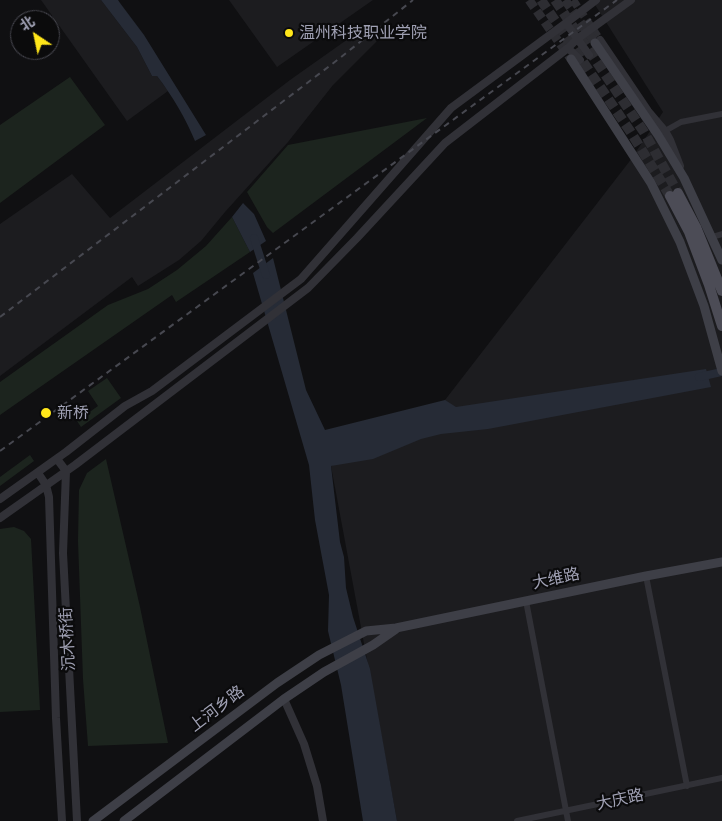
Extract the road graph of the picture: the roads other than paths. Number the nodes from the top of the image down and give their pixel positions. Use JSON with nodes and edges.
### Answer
{"nodes":[{"id":1,"x":596,"y":0,"type":"edge"},
{"id":2,"x":630,"y":0,"type":"edge"},
{"id":3,"x":566,"y":22,"type":"junction"},
{"id":4,"x":577,"y":39,"type":"junction"},
{"id":5,"x":597,"y":41,"type":"joint"},
{"id":6,"x":568,"y":48,"type":"junction"},
{"id":7,"x":589,"y":55,"type":"dead end"},
{"id":8,"x":571,"y":59,"type":"tunnel mouth"},
{"id":9,"x":580,"y":60,"type":"dead end"},
{"id":10,"x":722,"y":114,"type":"edge"},
{"id":11,"x":665,"y":131,"type":"junction"},
{"id":12,"x":684,"y":178,"type":"junction"},
{"id":13,"x":722,"y":234,"type":"edge"},
{"id":14,"x":712,"y":237,"type":"junction"},
{"id":15,"x":722,"y":260,"type":"edge"},
{"id":16,"x":722,"y":291,"type":"edge"},
{"id":17,"x":722,"y":326,"type":"edge"},
{"id":18,"x":721,"y":369,"type":"edge"},
{"id":19,"x":57,"y":459,"type":"junction"},
{"id":20,"x":66,"y":471,"type":"junction"},
{"id":21,"x":38,"y":472,"type":"junction"},
{"id":22,"x":46,"y":485,"type":"junction"},
{"id":23,"x":0,"y":499,"type":"edge"},
{"id":24,"x":0,"y":518,"type":"edge"},
{"id":25,"x":722,"y":562,"type":"edge"},
{"id":26,"x":646,"y":576,"type":"junction"},
{"id":27,"x":526,"y":601,"type":"junction"},
{"id":28,"x":396,"y":628,"type":"junction"},
{"id":29,"x":366,"y":631,"type":"joint"},
{"id":30,"x":373,"y":645,"type":"joint"},
{"id":31,"x":284,"y":700,"type":"junction"},
{"id":32,"x":722,"y":778,"type":"edge"},
{"id":33,"x":687,"y":786,"type":"junction"},
{"id":34,"x":566,"y":811,"type":"junction"},
{"id":35,"x":62,"y":821,"type":"edge"},
{"id":36,"x":77,"y":821,"type":"edge"},
{"id":37,"x":94,"y":821,"type":"edge"},
{"id":38,"x":124,"y":821,"type":"edge"},
{"id":39,"x":323,"y":821,"type":"edge"},
{"id":40,"x":517,"y":821,"type":"edge"},
{"id":41,"x":568,"y":821,"type":"edge"}],
"edges":[{"from":1,"to":3,"type":"street"},
{"from":2,"to":4,"type":"street"},
{"from":3,"to":4,"type":"street"},
{"from":3,"to":19,"type":"street"},
{"from":4,"to":6,"type":"street"},
{"from":4,"to":7,"type":"street"},
{"from":5,"to":11,"type":"street"},
{"from":5,"to":12,"type":"main road"},
{"from":6,"to":9,"type":"street"},
{"from":6,"to":20,"type":"street"},
{"from":8,"to":18,"type":"main road"},
{"from":10,"to":11,"type":"street"},
{"from":11,"to":12,"type":"street"},
{"from":12,"to":14,"type":"main road"},
{"from":13,"to":14,"type":"street"},
{"from":14,"to":15,"type":"main road"},
{"from":16,"to":17,"type":"main road"},
{"from":19,"to":20,"type":"street"},
{"from":19,"to":21,"type":"street"},
{"from":20,"to":22,"type":"street"},
{"from":20,"to":36,"type":"street","name":"沉木桥街"},
{"from":21,"to":22,"type":"street","name":"沉木桥街"},
{"from":21,"to":23,"type":"street"},
{"from":22,"to":24,"type":"street"},
{"from":22,"to":35,"type":"street","name":"沉木桥街"},
{"from":25,"to":26,"type":"main road","name":"大维路"},
{"from":26,"to":27,"type":"main road","name":"大维路"},
{"from":26,"to":33,"type":"street"},
{"from":27,"to":28,"type":"main road","name":"大维路"},
{"from":27,"to":34,"type":"street"},
{"from":28,"to":29,"type":"main road","name":"大维路"},
{"from":28,"to":30,"type":"main road","name":"大维路"},
{"from":29,"to":37,"type":"main road","name":"上河乡路"},
{"from":30,"to":31,"type":"main road","name":"上河乡路"},
{"from":31,"to":38,"type":"main road","name":"上河乡路"},
{"from":31,"to":39,"type":"street"},
{"from":32,"to":33,"type":"street","name":"大庆路"},
{"from":33,"to":34,"type":"street","name":"大庆路"},
{"from":34,"to":40,"type":"street","name":"大庆路"},
{"from":34,"to":41,"type":"street"}]}
